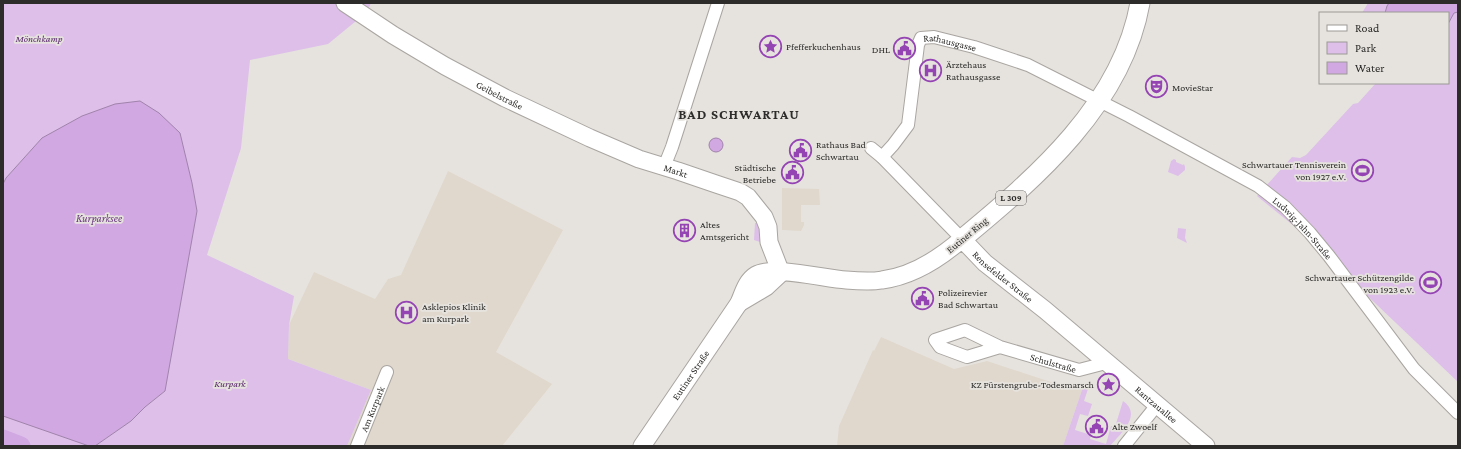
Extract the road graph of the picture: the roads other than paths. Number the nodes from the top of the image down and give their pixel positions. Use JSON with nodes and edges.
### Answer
{"nodes":[{"id":1,"x":345,"y":3,"type":"edge"},
{"id":2,"x":718,"y":3,"type":"edge"},
{"id":3,"x":1140,"y":3,"type":"edge"},
{"id":4,"x":1098,"y":100,"type":"junction"},
{"id":5,"x":871,"y":148,"type":"dead end"},
{"id":6,"x":882,"y":157,"type":"junction"},
{"id":7,"x":664,"y":167,"type":"junction"},
{"id":8,"x":962,"y":239,"type":"junction"},
{"id":9,"x":781,"y":272,"type":"junction"},
{"id":10,"x":1000,"y":347,"type":"dead end"},
{"id":11,"x":1106,"y":363,"type":"junction"},
{"id":12,"x":387,"y":372,"type":"dead end"},
{"id":13,"x":1157,"y":405,"type":"junction"},
{"id":14,"x":1458,"y":414,"type":"edge"},
{"id":15,"x":357,"y":446,"type":"edge"},
{"id":16,"x":642,"y":446,"type":"edge"},
{"id":17,"x":1124,"y":446,"type":"edge"},
{"id":18,"x":1206,"y":446,"type":"edge"}],
"edges":[{"from":1,"to":7,"type":"main road","name":"Geibelstraße"},
{"from":2,"to":7,"type":"street","name":"Markt"},
{"from":3,"to":4,"type":"main road","name":"Eutiner Ring","number":"L 309"},
{"from":4,"to":6,"type":"street","name":"Rathausgasse"},
{"from":4,"to":8,"type":"main road","name":"Eutiner Ring","number":"L 309"},
{"from":4,"to":14,"type":"street","name":"Ludwig-Jahn-Straße"},
{"from":5,"to":6,"type":"street","name":"Rensefelder Straße"},
{"from":6,"to":8,"type":"street","name":"Rensefelder Straße"},
{"from":7,"to":9,"type":"main road","name":"Markt"},
{"from":8,"to":9,"type":"main road","name":"Eutiner Ring","number":"L 309"},
{"from":8,"to":11,"type":"main road","name":"Rensefelder Straße"},
{"from":9,"to":16,"type":"main road","name":"Eutiner Straße"},
{"from":10,"to":11,"type":"street","name":"Schulstraße"},
{"from":11,"to":13,"type":"main road","name":"Rantzauallee"},
{"from":12,"to":15,"type":"street","name":"Am Kurpark"},
{"from":13,"to":17,"type":"street"},
{"from":13,"to":18,"type":"main road","name":"Rantzauallee"}]}
